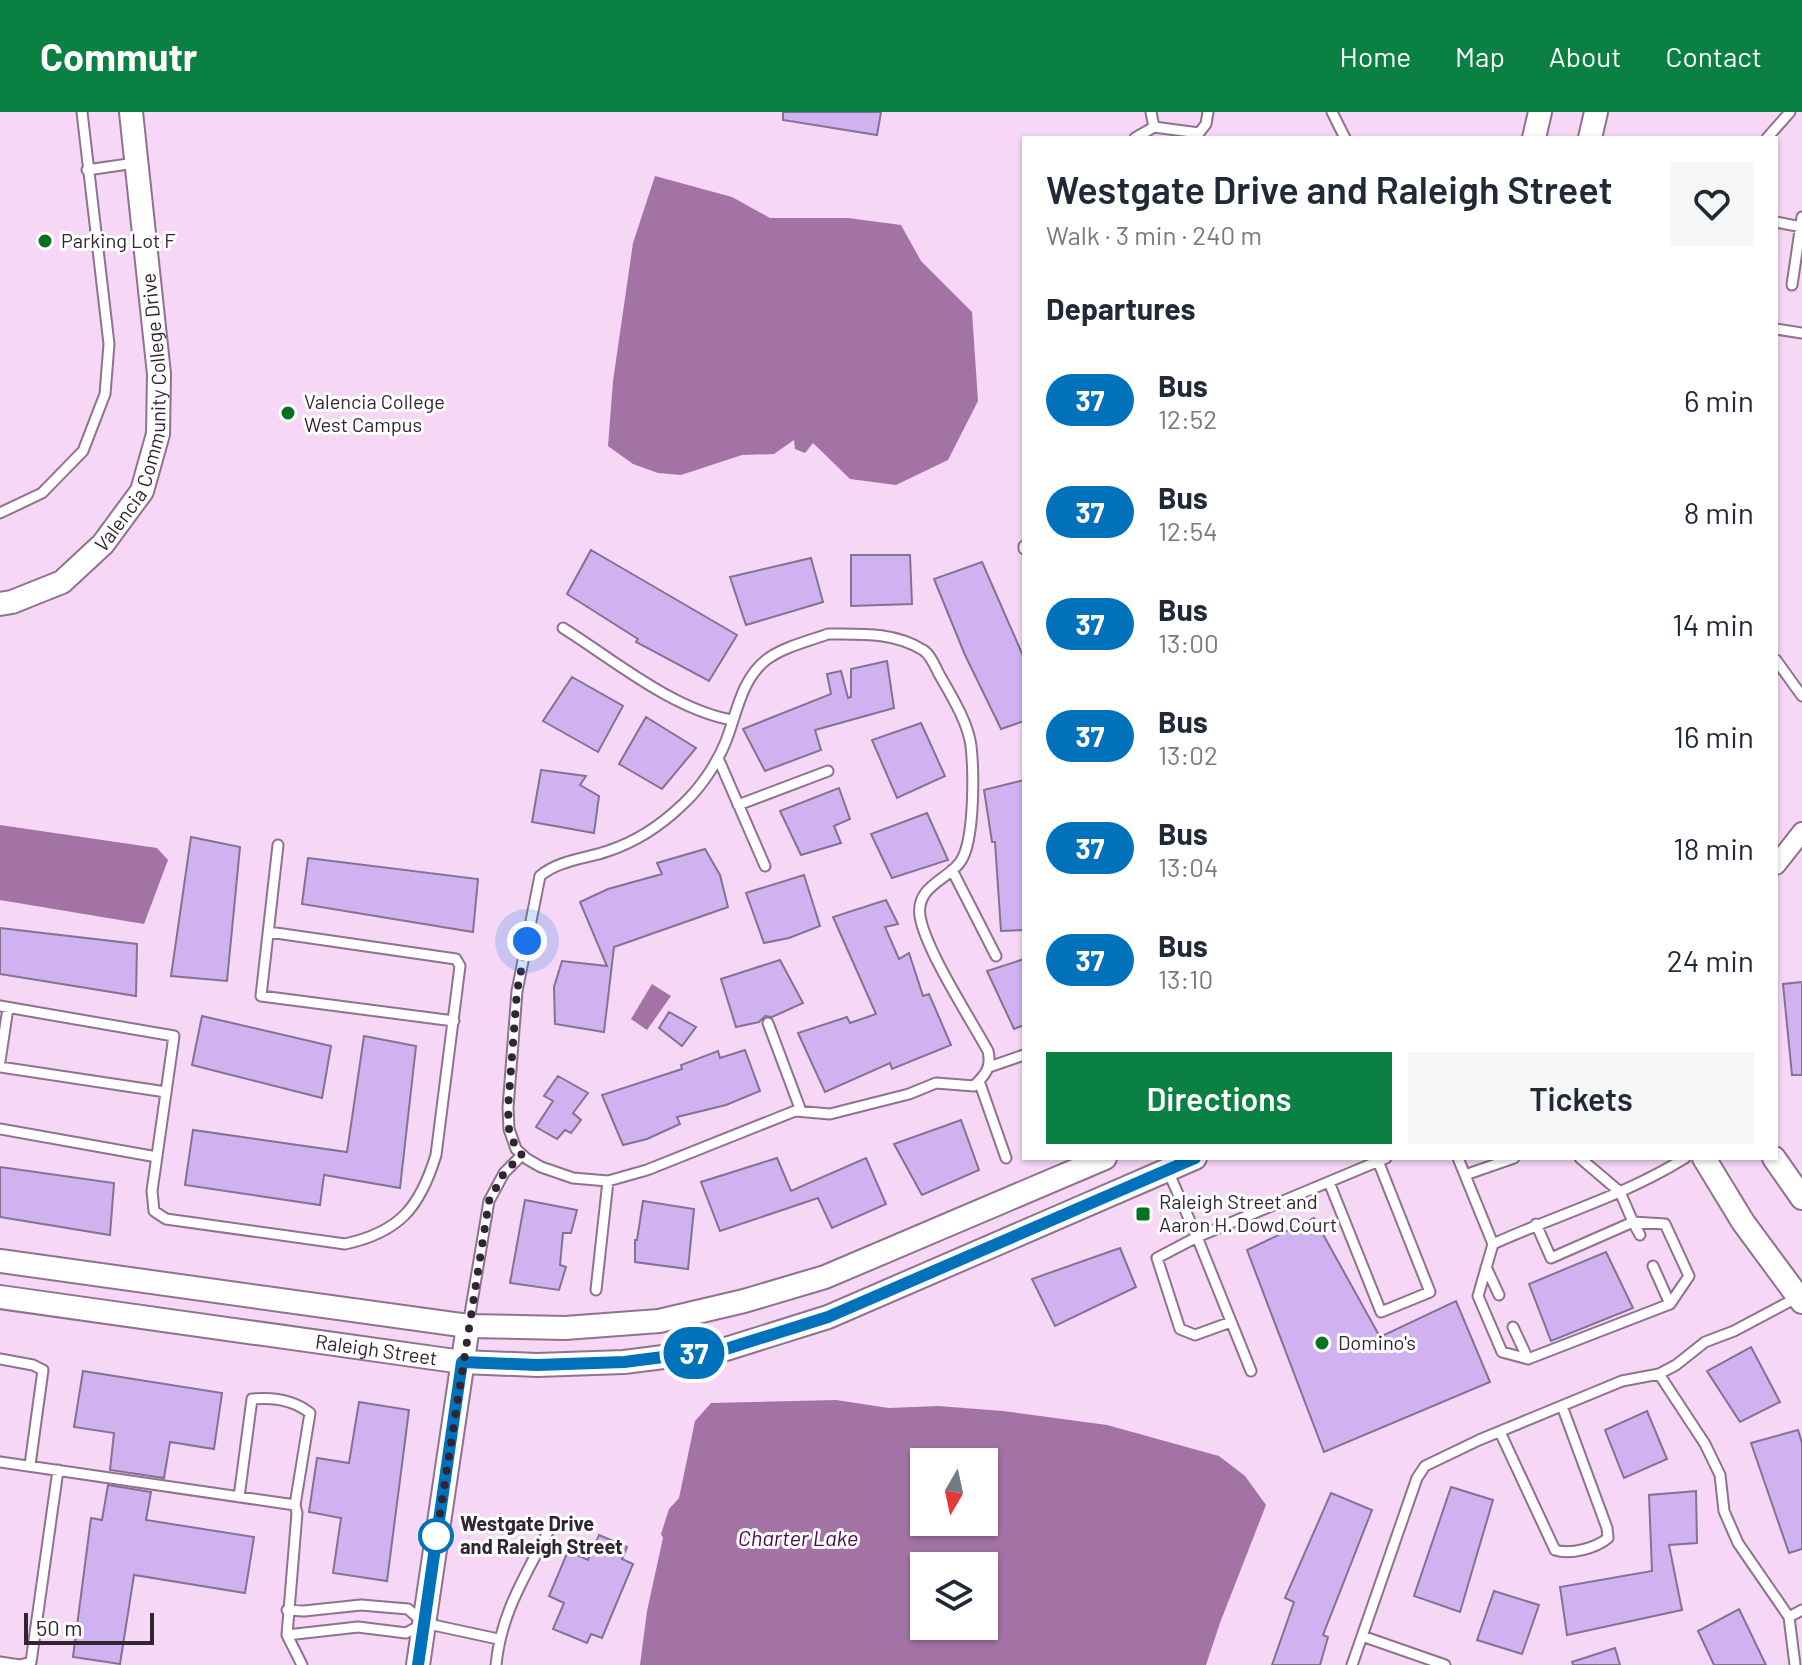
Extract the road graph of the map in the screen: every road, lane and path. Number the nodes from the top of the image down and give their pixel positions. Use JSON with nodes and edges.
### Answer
{"nodes":[{"id":1,"x":82,"y":112,"type":"edge"},
{"id":2,"x":131,"y":112,"type":"edge"},
{"id":3,"x":1151,"y":112,"type":"edge"},
{"id":4,"x":1208,"y":112,"type":"edge"},
{"id":5,"x":1332,"y":112,"type":"edge"},
{"id":6,"x":1540,"y":112,"type":"edge"},
{"id":7,"x":1596,"y":112,"type":"edge"},
{"id":8,"x":1790,"y":112,"type":"edge"},
{"id":9,"x":1154,"y":127,"type":"junction"},
{"id":10,"x":1138,"y":136,"type":"edge"},
{"id":11,"x":1344,"y":136,"type":"edge"},
{"id":12,"x":1534,"y":136,"type":"edge"},
{"id":13,"x":1590,"y":136,"type":"edge"},
{"id":14,"x":1769,"y":136,"type":"edge"},
{"id":15,"x":136,"y":162,"type":"junction"},
{"id":16,"x":87,"y":170,"type":"junction"},
{"id":17,"x":1778,"y":222,"type":"edge"},
{"id":18,"x":1802,"y":223,"type":"edge"},
{"id":19,"x":1792,"y":285,"type":"dead end"},
{"id":20,"x":1778,"y":329,"type":"edge"},
{"id":21,"x":1802,"y":333,"type":"edge"},
{"id":22,"x":0,"y":513,"type":"edge"},
{"id":23,"x":0,"y":604,"type":"edge"},
{"id":24,"x":563,"y":628,"type":"dead end"},
{"id":25,"x":1778,"y":663,"type":"edge"},
{"id":26,"x":1802,"y":696,"type":"edge"},
{"id":27,"x":732,"y":720,"type":"junction"},
{"id":28,"x":718,"y":758,"type":"junction"},
{"id":29,"x":828,"y":771,"type":"dead end"},
{"id":30,"x":738,"y":805,"type":"junction"},
{"id":31,"x":1802,"y":832,"type":"edge"},
{"id":32,"x":278,"y":845,"type":"dead end"},
{"id":33,"x":1778,"y":862,"type":"edge"},
{"id":34,"x":765,"y":866,"type":"dead end"},
{"id":35,"x":952,"y":870,"type":"junction"},
{"id":36,"x":269,"y":932,"type":"junction"},
{"id":37,"x":996,"y":956,"type":"dead end"},
{"id":38,"x":4,"y":1007,"type":"edge"},
{"id":39,"x":454,"y":1021,"type":"junction"},
{"id":40,"x":768,"y":1023,"type":"dead end"},
{"id":41,"x":1022,"y":1056,"type":"edge"},
{"id":42,"x":0,"y":1061,"type":"edge"},
{"id":43,"x":0,"y":1067,"type":"edge"},
{"id":44,"x":989,"y":1067,"type":"junction"},
{"id":45,"x":979,"y":1081,"type":"junction"},
{"id":46,"x":166,"y":1092,"type":"junction"},
{"id":47,"x":801,"y":1111,"type":"junction"},
{"id":48,"x":0,"y":1129,"type":"edge"},
{"id":49,"x":522,"y":1155,"type":"junction"},
{"id":50,"x":157,"y":1157,"type":"junction"},
{"id":51,"x":1006,"y":1158,"type":"dead end"},
{"id":52,"x":1100,"y":1160,"type":"edge"},
{"id":53,"x":1185,"y":1160,"type":"edge"},
{"id":54,"x":1382,"y":1160,"type":"edge"},
{"id":55,"x":1459,"y":1160,"type":"edge"},
{"id":56,"x":1508,"y":1160,"type":"edge"},
{"id":57,"x":1582,"y":1160,"type":"edge"},
{"id":58,"x":1682,"y":1160,"type":"edge"},
{"id":59,"x":1705,"y":1160,"type":"edge"},
{"id":60,"x":1775,"y":1160,"type":"edge"},
{"id":61,"x":1164,"y":1164,"type":"edge"},
{"id":62,"x":1465,"y":1175,"type":"junction"},
{"id":63,"x":608,"y":1181,"type":"junction"},
{"id":64,"x":1329,"y":1182,"type":"junction"},
{"id":65,"x":1620,"y":1192,"type":"junction"},
{"id":66,"x":1802,"y":1198,"type":"edge"},
{"id":67,"x":1633,"y":1222,"type":"junction"},
{"id":68,"x":1536,"y":1224,"type":"junction"},
{"id":69,"x":1640,"y":1235,"type":"dead end"},
{"id":70,"x":1197,"y":1237,"type":"junction"},
{"id":71,"x":1493,"y":1244,"type":"junction"},
{"id":72,"x":0,"y":1261,"type":"edge"},
{"id":73,"x":1653,"y":1266,"type":"dead end"},
{"id":74,"x":1486,"y":1267,"type":"junction"},
{"id":75,"x":596,"y":1290,"type":"dead end"},
{"id":76,"x":1499,"y":1295,"type":"dead end"},
{"id":77,"x":0,"y":1297,"type":"edge"},
{"id":78,"x":1800,"y":1300,"type":"edge"},
{"id":79,"x":1670,"y":1304,"type":"junction"},
{"id":80,"x":1231,"y":1322,"type":"junction"},
{"id":81,"x":468,"y":1326,"type":"junction"},
{"id":82,"x":1513,"y":1327,"type":"dead end"},
{"id":83,"x":0,"y":1359,"type":"edge"},
{"id":84,"x":1528,"y":1359,"type":"junction"},
{"id":85,"x":462,"y":1362,"type":"junction"},
{"id":86,"x":1251,"y":1371,"type":"dead end"},
{"id":87,"x":1659,"y":1374,"type":"junction"},
{"id":88,"x":1562,"y":1406,"type":"junction"},
{"id":89,"x":1500,"y":1432,"type":"junction"},
{"id":90,"x":0,"y":1462,"type":"edge"},
{"id":91,"x":30,"y":1465,"type":"junction"},
{"id":92,"x":58,"y":1470,"type":"junction"},
{"id":93,"x":239,"y":1497,"type":"junction"},
{"id":94,"x":295,"y":1505,"type":"junction"},
{"id":95,"x":550,"y":1528,"type":"dead end"},
{"id":96,"x":287,"y":1610,"type":"junction"},
{"id":97,"x":1802,"y":1610,"type":"edge"},
{"id":98,"x":1789,"y":1617,"type":"junction"},
{"id":99,"x":424,"y":1623,"type":"junction"},
{"id":100,"x":287,"y":1635,"type":"junction"},
{"id":101,"x":1362,"y":1636,"type":"junction"},
{"id":102,"x":498,"y":1639,"type":"junction"},
{"id":103,"x":0,"y":1662,"type":"edge"},
{"id":104,"x":302,"y":1665,"type":"edge"},
{"id":105,"x":418,"y":1665,"type":"edge"},
{"id":106,"x":496,"y":1665,"type":"edge"},
{"id":107,"x":1352,"y":1665,"type":"edge"},
{"id":108,"x":1445,"y":1665,"type":"edge"},
{"id":109,"x":1795,"y":1665,"type":"edge"}],
"edges":[{"from":1,"to":16,"type":"lane"},
{"from":2,"to":15,"type":"street","name":"Valencia Community College Drive"},
{"from":3,"to":9,"type":"lane"},
{"from":4,"to":9,"type":"lane"},
{"from":5,"to":11,"type":"lane"},
{"from":6,"to":12,"type":"street"},
{"from":7,"to":13,"type":"street"},
{"from":8,"to":14,"type":"lane"},
{"from":9,"to":10,"type":"lane"},
{"from":15,"to":16,"type":"lane"},
{"from":15,"to":23,"type":"street","name":"Valencia Community College Drive"},
{"from":16,"to":22,"type":"lane"},
{"from":17,"to":18,"type":"lane"},
{"from":18,"to":19,"type":"lane"},
{"from":20,"to":21,"type":"lane"},
{"from":24,"to":27,"type":"lane"},
{"from":25,"to":26,"type":"lane"},
{"from":27,"to":28,"type":"lane"},
{"from":27,"to":35,"type":"lane"},
{"from":28,"to":30,"type":"lane"},
{"from":28,"to":49,"type":"lane"},
{"from":29,"to":30,"type":"lane"},
{"from":30,"to":34,"type":"lane"},
{"from":31,"to":33,"type":"street"},
{"from":32,"to":36,"type":"lane"},
{"from":35,"to":37,"type":"lane"},
{"from":35,"to":44,"type":"lane"},
{"from":36,"to":39,"type":"lane"},
{"from":36,"to":39,"type":"lane"},
{"from":38,"to":42,"type":"lane"},
{"from":38,"to":46,"type":"lane"},
{"from":39,"to":50,"type":"lane"},
{"from":40,"to":47,"type":"lane"},
{"from":41,"to":44,"type":"lane"},
{"from":43,"to":46,"type":"lane"},
{"from":44,"to":45,"type":"lane"},
{"from":45,"to":47,"type":"lane"},
{"from":45,"to":51,"type":"lane"},
{"from":46,"to":50,"type":"lane"},
{"from":47,"to":63,"type":"lane"},
{"from":48,"to":50,"type":"lane"},
{"from":49,"to":63,"type":"lane"},
{"from":49,"to":81,"type":"lane"},
{"from":52,"to":81,"type":"street","name":"Raleigh Street"},
{"from":53,"to":61,"type":"street","name":"Raleigh Street"},
{"from":54,"to":64,"type":"lane"},
{"from":54,"to":64,"type":"lane"},
{"from":55,"to":62,"type":"lane"},
{"from":56,"to":62,"type":"lane"},
{"from":57,"to":65,"type":"lane"},
{"from":58,"to":65,"type":"lane"},
{"from":59,"to":78,"type":"street"},
{"from":60,"to":66,"type":"street"},
{"from":61,"to":70,"type":"lane"},
{"from":61,"to":85,"type":"street","name":"Raleigh Street"},
{"from":62,"to":71,"type":"lane"},
{"from":63,"to":75,"type":"lane"},
{"from":64,"to":70,"type":"lane"},
{"from":65,"to":67,"type":"lane"},
{"from":65,"to":68,"type":"lane"},
{"from":67,"to":68,"type":"lane"},
{"from":67,"to":69,"type":"lane"},
{"from":67,"to":79,"type":"lane"},
{"from":68,"to":71,"type":"lane"},
{"from":70,"to":80,"type":"lane"},
{"from":70,"to":80,"type":"lane"},
{"from":71,"to":74,"type":"lane"},
{"from":72,"to":81,"type":"street","name":"Raleigh Street"},
{"from":73,"to":79,"type":"lane"},
{"from":74,"to":76,"type":"lane"},
{"from":74,"to":84,"type":"lane"},
{"from":77,"to":85,"type":"street","name":"Raleigh Street"},
{"from":78,"to":87,"type":"lane"},
{"from":79,"to":84,"type":"lane"},
{"from":80,"to":86,"type":"lane"},
{"from":81,"to":85,"type":"street"},
{"from":82,"to":84,"type":"lane"},
{"from":83,"to":91,"type":"lane"},
{"from":85,"to":99,"type":"street"},
{"from":87,"to":88,"type":"lane"},
{"from":87,"to":98,"type":"lane"},
{"from":88,"to":89,"type":"lane"},
{"from":88,"to":89,"type":"lane"},
{"from":89,"to":101,"type":"lane"},
{"from":90,"to":91,"type":"lane"},
{"from":91,"to":92,"type":"lane"},
{"from":92,"to":93,"type":"lane"},
{"from":92,"to":103,"type":"lane"},
{"from":93,"to":94,"type":"lane"},
{"from":93,"to":94,"type":"lane"},
{"from":94,"to":96,"type":"lane"},
{"from":95,"to":102,"type":"lane"},
{"from":96,"to":99,"type":"lane"},
{"from":96,"to":100,"type":"lane"},
{"from":97,"to":98,"type":"lane"},
{"from":98,"to":109,"type":"lane"},
{"from":99,"to":100,"type":"lane"},
{"from":99,"to":102,"type":"lane"},
{"from":99,"to":105,"type":"street"},
{"from":100,"to":104,"type":"lane"},
{"from":101,"to":107,"type":"lane"},
{"from":101,"to":108,"type":"lane"},
{"from":102,"to":106,"type":"lane"}]}
